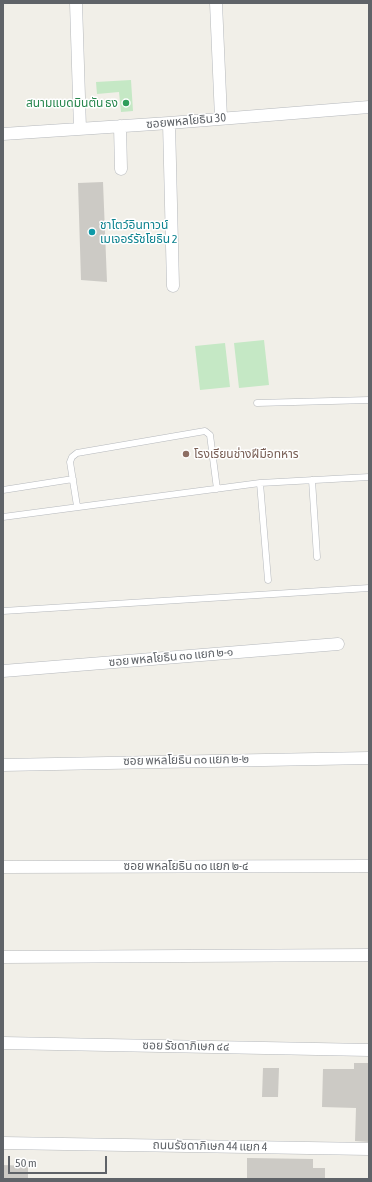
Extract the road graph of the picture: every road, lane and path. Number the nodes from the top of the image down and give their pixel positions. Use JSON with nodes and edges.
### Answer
{"nodes":[{"id":1,"x":76,"y":3,"type":"edge"},
{"id":2,"x":216,"y":3,"type":"edge"},
{"id":3,"x":369,"y":107,"type":"edge"},
{"id":4,"x":221,"y":118,"type":"junction"},
{"id":5,"x":168,"y":123,"type":"junction"},
{"id":6,"x":120,"y":126,"type":"junction"},
{"id":7,"x":80,"y":129,"type":"junction"},
{"id":8,"x":3,"y":134,"type":"edge"},
{"id":9,"x":121,"y":169,"type":"dead end"},
{"id":10,"x":173,"y":286,"type":"dead end"},
{"id":11,"x":369,"y":400,"type":"edge"},
{"id":12,"x":257,"y":403,"type":"dead end"},
{"id":13,"x":369,"y":478,"type":"edge"},
{"id":14,"x":72,"y":479,"type":"junction"},
{"id":15,"x":312,"y":480,"type":"junction"},
{"id":16,"x":260,"y":483,"type":"junction"},
{"id":17,"x":217,"y":488,"type":"junction"},
{"id":18,"x":3,"y":490,"type":"edge"},
{"id":19,"x":77,"y":506,"type":"junction"},
{"id":20,"x":3,"y":517,"type":"edge"},
{"id":21,"x":317,"y":557,"type":"dead end"},
{"id":22,"x":268,"y":580,"type":"dead end"},
{"id":23,"x":369,"y":588,"type":"edge"},
{"id":24,"x":3,"y":611,"type":"edge"},
{"id":25,"x":338,"y":644,"type":"dead end"},
{"id":26,"x":3,"y":671,"type":"edge"},
{"id":27,"x":369,"y":758,"type":"edge"},
{"id":28,"x":3,"y":764,"type":"edge"},
{"id":29,"x":369,"y":866,"type":"edge"},
{"id":30,"x":3,"y":867,"type":"edge"},
{"id":31,"x":369,"y":955,"type":"edge"},
{"id":32,"x":3,"y":957,"type":"edge"},
{"id":33,"x":3,"y":1043,"type":"edge"},
{"id":34,"x":369,"y":1050,"type":"edge"},
{"id":35,"x":3,"y":1143,"type":"edge"},
{"id":36,"x":369,"y":1149,"type":"edge"}],
"edges":[{"from":1,"to":7,"type":"street"},
{"from":2,"to":4,"type":"street"},
{"from":3,"to":4,"type":"street","name":"ซอยพหลโยธิน 30"},
{"from":4,"to":5,"type":"street","name":"ซอยพหลโยธิน 30"},
{"from":5,"to":6,"type":"street","name":"ซอยพหลโยธิน 30"},
{"from":5,"to":10,"type":"street"},
{"from":6,"to":7,"type":"street","name":"ซอยพหลโยธิน 30"},
{"from":6,"to":9,"type":"street"},
{"from":7,"to":8,"type":"street","name":"ซอยพหลโยธิน 30"},
{"from":11,"to":12,"type":"lane"},
{"from":13,"to":15,"type":"lane"},
{"from":14,"to":17,"type":"lane"},
{"from":14,"to":18,"type":"lane"},
{"from":14,"to":19,"type":"lane"},
{"from":15,"to":16,"type":"lane"},
{"from":15,"to":21,"type":"lane"},
{"from":16,"to":17,"type":"lane"},
{"from":16,"to":22,"type":"lane"},
{"from":17,"to":19,"type":"lane"},
{"from":19,"to":20,"type":"lane"},
{"from":23,"to":24,"type":"lane"},
{"from":25,"to":26,"type":"street","name":"ซอย พหลโยธิน ๓๐ แยก ๒-๑"},
{"from":27,"to":28,"type":"street","name":"ซอย พหลโยธิน ๓๐ แยก ๒-๒"},
{"from":29,"to":30,"type":"street","name":"ซอย พหลโยธิน ๓๐ แยก ๒-๔"},
{"from":31,"to":32,"type":"street"},
{"from":33,"to":34,"type":"street","name":"ซอย รัชดาภิเษก ๔๔"},
{"from":35,"to":36,"type":"street","name":"ถนนรัชดาภิเษก 44 แยก 4"}]}
